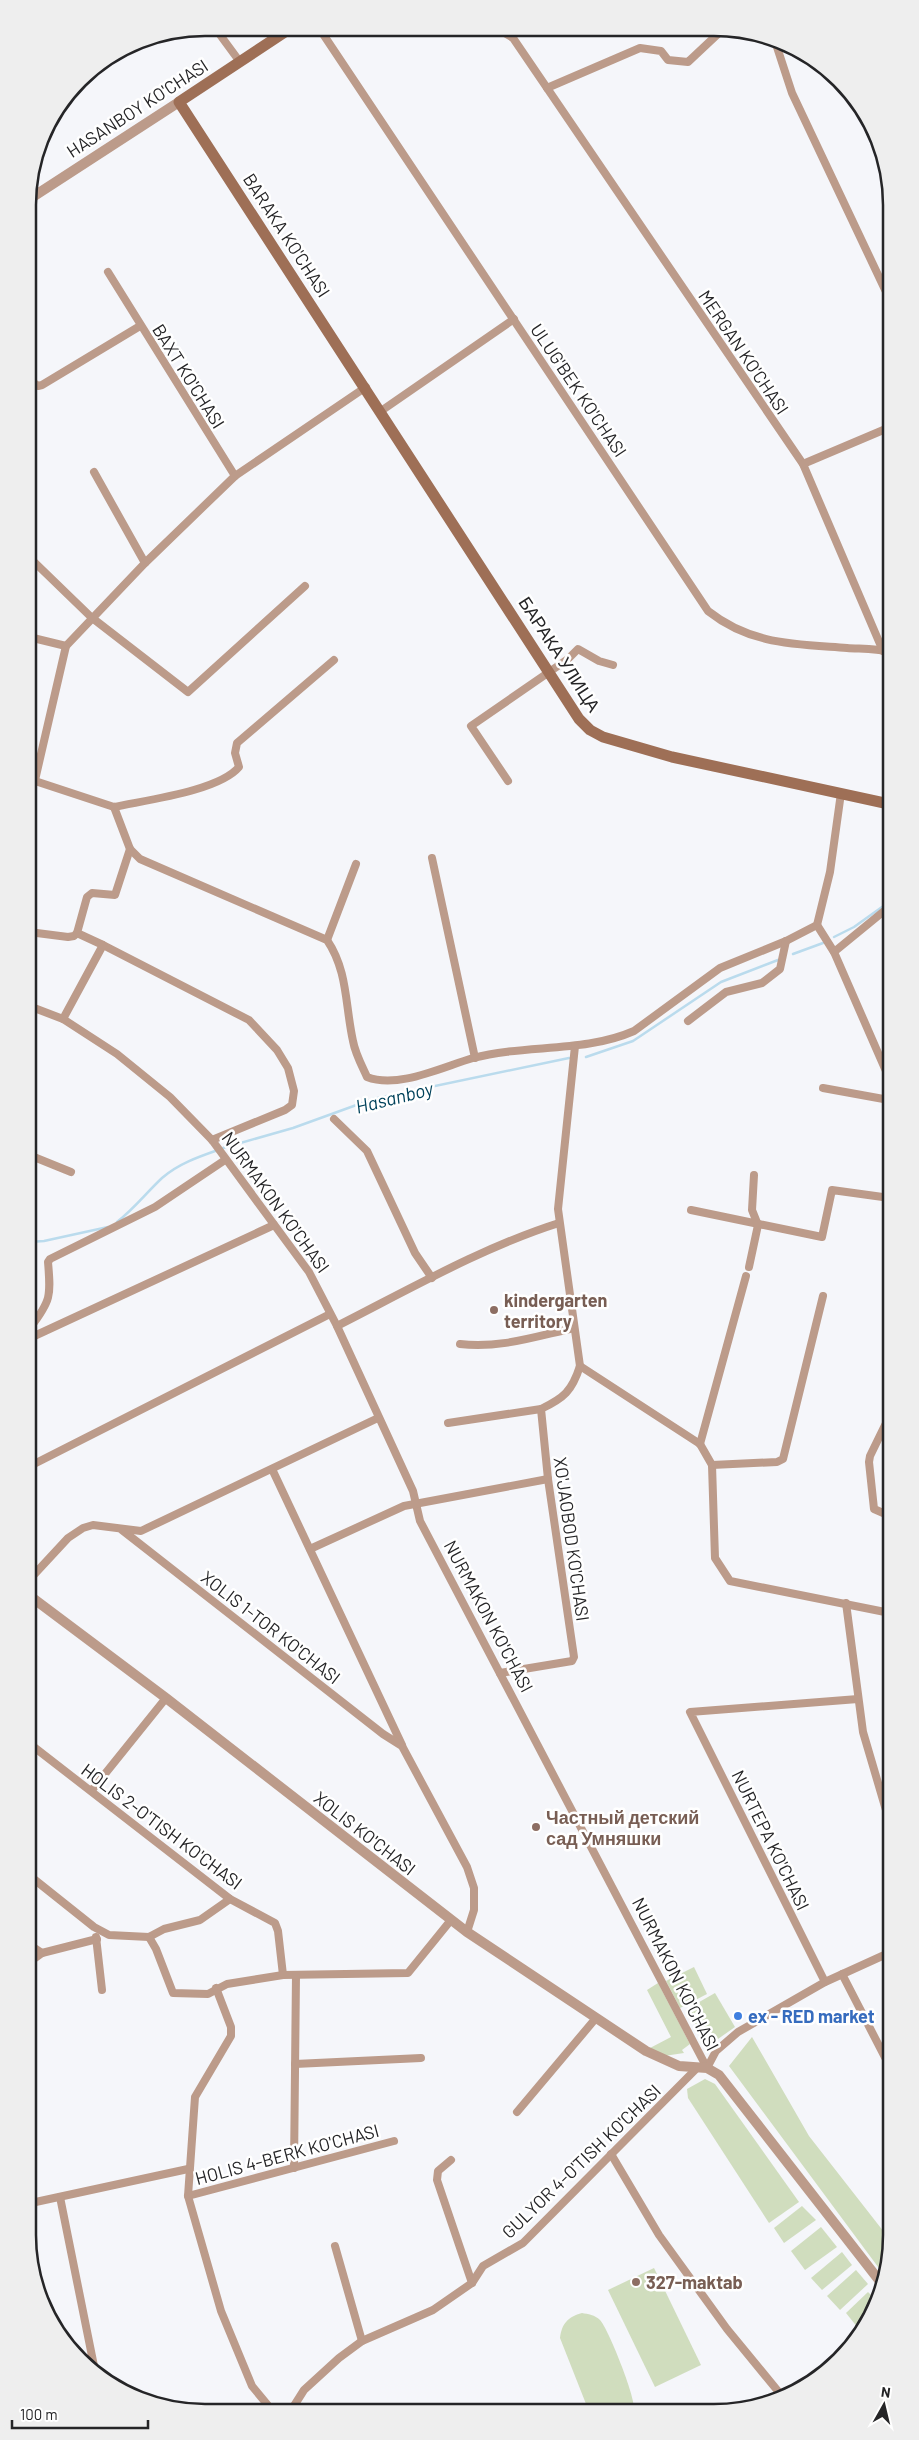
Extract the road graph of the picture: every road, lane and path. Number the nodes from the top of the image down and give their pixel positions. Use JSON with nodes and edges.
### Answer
{"nodes":[{"id":1,"x":510,"y":36,"type":"edge"},
{"id":2,"x":715,"y":36,"type":"edge"},
{"id":3,"x":222,"y":37,"type":"edge"},
{"id":4,"x":278,"y":37,"type":"edge"},
{"id":5,"x":326,"y":37,"type":"edge"},
{"id":6,"x":778,"y":49,"type":"edge"},
{"id":7,"x":240,"y":62,"type":"junction"},
{"id":8,"x":548,"y":88,"type":"junction"},
{"id":9,"x":179,"y":102,"type":"junction"},
{"id":10,"x":37,"y":194,"type":"edge"},
{"id":11,"x":108,"y":272,"type":"dead end"},
{"id":12,"x":883,"y":285,"type":"edge"},
{"id":13,"x":514,"y":319,"type":"junction"},
{"id":14,"x":140,"y":326,"type":"junction"},
{"id":15,"x":37,"y":385,"type":"edge"},
{"id":16,"x":366,"y":387,"type":"junction"},
{"id":17,"x":381,"y":411,"type":"junction"},
{"id":18,"x":883,"y":430,"type":"edge"},
{"id":19,"x":803,"y":464,"type":"junction"},
{"id":20,"x":94,"y":472,"type":"dead end"},
{"id":21,"x":235,"y":476,"type":"junction"},
{"id":22,"x":145,"y":563,"type":"junction"},
{"id":23,"x":37,"y":565,"type":"edge"},
{"id":24,"x":306,"y":586,"type":"dead end"},
{"id":25,"x":91,"y":618,"type":"junction"},
{"id":26,"x":37,"y":639,"type":"edge"},
{"id":27,"x":883,"y":644,"type":"edge"},
{"id":28,"x":66,"y":646,"type":"junction"},
{"id":29,"x":883,"y":651,"type":"edge"},
{"id":30,"x":334,"y":660,"type":"dead end"},
{"id":31,"x":613,"y":665,"type":"dead end"},
{"id":32,"x":550,"y":671,"type":"junction"},
{"id":33,"x":37,"y":761,"type":"edge"},
{"id":34,"x":508,"y":781,"type":"dead end"},
{"id":35,"x":37,"y":782,"type":"edge"},
{"id":36,"x":841,"y":793,"type":"junction"},
{"id":37,"x":883,"y":803,"type":"edge"},
{"id":38,"x":114,"y":807,"type":"junction"},
{"id":39,"x":130,"y":849,"type":"junction"},
{"id":40,"x":432,"y":858,"type":"dead end"},
{"id":41,"x":356,"y":864,"type":"dead end"},
{"id":42,"x":883,"y":912,"type":"edge"},
{"id":43,"x":817,"y":925,"type":"junction"},
{"id":44,"x":37,"y":933,"type":"edge"},
{"id":45,"x":77,"y":933,"type":"junction"},
{"id":46,"x":327,"y":940,"type":"junction"},
{"id":47,"x":786,"y":941,"type":"junction"},
{"id":48,"x":104,"y":945,"type":"junction"},
{"id":49,"x":834,"y":952,"type":"junction"},
{"id":50,"x":37,"y":1009,"type":"edge"},
{"id":51,"x":63,"y":1020,"type":"junction"},
{"id":52,"x":688,"y":1022,"type":"dead end"},
{"id":53,"x":575,"y":1046,"type":"junction"},
{"id":54,"x":880,"y":1057,"type":"joint"},
{"id":55,"x":475,"y":1058,"type":"junction"},
{"id":56,"x":883,"y":1063,"type":"edge"},
{"id":57,"x":823,"y":1088,"type":"dead end"},
{"id":58,"x":883,"y":1099,"type":"edge"},
{"id":59,"x":334,"y":1119,"type":"dead end"},
{"id":60,"x":212,"y":1140,"type":"junction"},
{"id":61,"x":37,"y":1157,"type":"edge"},
{"id":62,"x":225,"y":1160,"type":"junction"},
{"id":63,"x":71,"y":1172,"type":"dead end"},
{"id":64,"x":754,"y":1175,"type":"dead end"},
{"id":65,"x":883,"y":1197,"type":"edge"},
{"id":66,"x":691,"y":1210,"type":"dead end"},
{"id":67,"x":559,"y":1223,"type":"junction"},
{"id":68,"x":758,"y":1224,"type":"junction"},
{"id":69,"x":274,"y":1225,"type":"junction"},
{"id":70,"x":749,"y":1268,"type":"dead end"},
{"id":71,"x":746,"y":1276,"type":"dead end"},
{"id":72,"x":432,"y":1278,"type":"junction"},
{"id":73,"x":823,"y":1296,"type":"dead end"},
{"id":74,"x":330,"y":1314,"type":"junction"},
{"id":75,"x":36,"y":1319,"type":"edge"},
{"id":76,"x":337,"y":1326,"type":"junction"},
{"id":77,"x":574,"y":1328,"type":"junction"},
{"id":78,"x":36,"y":1334,"type":"edge"},
{"id":79,"x":460,"y":1344,"type":"dead end"},
{"id":80,"x":580,"y":1366,"type":"junction"},
{"id":81,"x":541,"y":1409,"type":"junction"},
{"id":82,"x":378,"y":1418,"type":"junction"},
{"id":83,"x":448,"y":1423,"type":"dead end"},
{"id":84,"x":882,"y":1431,"type":"edge"},
{"id":85,"x":700,"y":1444,"type":"junction"},
{"id":86,"x":36,"y":1463,"type":"edge"},
{"id":87,"x":712,"y":1465,"type":"junction"},
{"id":88,"x":272,"y":1469,"type":"junction"},
{"id":89,"x":548,"y":1479,"type":"junction"},
{"id":90,"x":414,"y":1503,"type":"junction"},
{"id":91,"x":882,"y":1513,"type":"edge"},
{"id":92,"x":122,"y":1530,"type":"junction"},
{"id":93,"x":310,"y":1549,"type":"junction"},
{"id":94,"x":36,"y":1572,"type":"edge"},
{"id":95,"x":846,"y":1604,"type":"junction"},
{"id":96,"x":36,"y":1605,"type":"edge"},
{"id":97,"x":882,"y":1611,"type":"edge"},
{"id":98,"x":500,"y":1673,"type":"junction"},
{"id":99,"x":166,"y":1698,"type":"junction"},
{"id":100,"x":858,"y":1699,"type":"junction"},
{"id":101,"x":402,"y":1746,"type":"junction"},
{"id":102,"x":36,"y":1749,"type":"edge"},
{"id":103,"x":92,"y":1790,"type":"junction"},
{"id":104,"x":882,"y":1800,"type":"edge"},
{"id":105,"x":36,"y":1881,"type":"edge"},
{"id":106,"x":230,"y":1899,"type":"junction"},
{"id":107,"x":451,"y":1920,"type":"junction"},
{"id":108,"x":94,"y":1927,"type":"junction"},
{"id":109,"x":467,"y":1932,"type":"junction"},
{"id":110,"x":149,"y":1937,"type":"junction"},
{"id":111,"x":97,"y":1940,"type":"junction"},
{"id":112,"x":36,"y":1949,"type":"edge"},
{"id":113,"x":42,"y":1953,"type":"junction"},
{"id":114,"x":882,"y":1956,"type":"edge"},
{"id":115,"x":36,"y":1957,"type":"edge"},
{"id":116,"x":842,"y":1974,"type":"junction"},
{"id":117,"x":283,"y":1975,"type":"junction"},
{"id":118,"x":296,"y":1975,"type":"junction"},
{"id":119,"x":825,"y":1982,"type":"junction"},
{"id":120,"x":216,"y":1988,"type":"junction"},
{"id":121,"x":102,"y":1990,"type":"dead end"},
{"id":122,"x":596,"y":2018,"type":"junction"},
{"id":123,"x":882,"y":2052,"type":"edge"},
{"id":124,"x":421,"y":2058,"type":"dead end"},
{"id":125,"x":295,"y":2064,"type":"junction"},
{"id":126,"x":702,"y":2068,"type":"junction"},
{"id":127,"x":517,"y":2112,"type":"dead end"},
{"id":128,"x":394,"y":2141,"type":"dead end"},
{"id":129,"x":611,"y":2154,"type":"junction"},
{"id":130,"x":451,"y":2160,"type":"dead end"},
{"id":131,"x":294,"y":2168,"type":"junction"},
{"id":132,"x":188,"y":2170,"type":"junction"},
{"id":133,"x":188,"y":2196,"type":"junction"},
{"id":134,"x":60,"y":2197,"type":"junction"},
{"id":135,"x":36,"y":2202,"type":"edge"},
{"id":136,"x":334,"y":2246,"type":"dead end"},
{"id":137,"x":877,"y":2277,"type":"edge"},
{"id":138,"x":472,"y":2283,"type":"junction"},
{"id":139,"x":362,"y":2341,"type":"junction"},
{"id":140,"x":93,"y":2360,"type":"edge"},
{"id":141,"x":778,"y":2391,"type":"edge"},
{"id":142,"x":267,"y":2404,"type":"edge"},
{"id":143,"x":295,"y":2404,"type":"edge"}],
"edges":[{"from":1,"to":8,"type":"street","name":"MERGAN KO'CHASI"},
{"from":2,"to":8,"type":"street"},
{"from":3,"to":7,"type":"street"},
{"from":4,"to":7,"type":"main road","name":"HASANBOY KO'CHASI"},
{"from":5,"to":13,"type":"street","name":"ULUG'BEK KO'CHASI"},
{"from":6,"to":12,"type":"street"},
{"from":7,"to":9,"type":"main road","name":"HASANBOY KO'CHASI"},
{"from":8,"to":19,"type":"street","name":"MERGAN KO'CHASI"},
{"from":9,"to":10,"type":"street","name":"HASANBOY KO'CHASI"},
{"from":9,"to":16,"type":"main road","name":"BARAKA KO'CHASI"},
{"from":11,"to":14,"type":"street"},
{"from":13,"to":17,"type":"street"},
{"from":13,"to":29,"type":"street","name":"ULUG'BEK KO'CHASI"},
{"from":14,"to":15,"type":"street","name":"BAXT KO'CHASI"},
{"from":14,"to":21,"type":"street","name":"BAXT KO'CHASI"},
{"from":16,"to":17,"type":"main road","name":"БАРАКА УЛИЦА"},
{"from":16,"to":21,"type":"street"},
{"from":17,"to":32,"type":"main road","name":"БАРАКА УЛИЦА"},
{"from":18,"to":19,"type":"street"},
{"from":19,"to":27,"type":"street","name":"MERGAN KO'CHASI"},
{"from":20,"to":22,"type":"street"},
{"from":21,"to":22,"type":"street"},
{"from":22,"to":25,"type":"street"},
{"from":23,"to":25,"type":"street"},
{"from":24,"to":25,"type":"street"},
{"from":25,"to":28,"type":"street"},
{"from":26,"to":28,"type":"street"},
{"from":28,"to":33,"type":"street"},
{"from":30,"to":38,"type":"street"},
{"from":31,"to":32,"type":"street"},
{"from":32,"to":34,"type":"street"},
{"from":32,"to":36,"type":"main road","name":"БАРАКА УЛИЦА"},
{"from":35,"to":38,"type":"street"},
{"from":36,"to":37,"type":"main road","name":"БАРАКА УЛИЦА"},
{"from":36,"to":43,"type":"street"},
{"from":38,"to":39,"type":"street"},
{"from":39,"to":45,"type":"street"},
{"from":39,"to":46,"type":"street"},
{"from":40,"to":55,"type":"street"},
{"from":41,"to":46,"type":"street"},
{"from":42,"to":49,"type":"street"},
{"from":43,"to":47,"type":"street"},
{"from":43,"to":49,"type":"street"},
{"from":44,"to":45,"type":"street"},
{"from":45,"to":48,"type":"street"},
{"from":46,"to":55,"type":"street"},
{"from":47,"to":52,"type":"street"},
{"from":47,"to":53,"type":"street"},
{"from":48,"to":51,"type":"street"},
{"from":48,"to":60,"type":"street"},
{"from":49,"to":54,"type":"street"},
{"from":50,"to":51,"type":"street","name":"NURMAKON KO'CHASI"},
{"from":51,"to":60,"type":"street","name":"NURMAKON KO'CHASI"},
{"from":53,"to":55,"type":"street"},
{"from":53,"to":67,"type":"street"},
{"from":54,"to":56,"type":"street"},
{"from":57,"to":58,"type":"street"},
{"from":59,"to":72,"type":"street"},
{"from":60,"to":62,"type":"street","name":"NURMAKON KO'CHASI"},
{"from":61,"to":63,"type":"street"},
{"from":62,"to":69,"type":"street","name":"NURMAKON KO'CHASI"},
{"from":62,"to":75,"type":"street"},
{"from":64,"to":68,"type":"street"},
{"from":65,"to":68,"type":"street"},
{"from":66,"to":68,"type":"street"},
{"from":67,"to":72,"type":"street"},
{"from":67,"to":77,"type":"street"},
{"from":68,"to":70,"type":"street"},
{"from":69,"to":74,"type":"street","name":"NURMAKON KO'CHASI"},
{"from":69,"to":78,"type":"street"},
{"from":71,"to":85,"type":"street"},
{"from":72,"to":76,"type":"street"},
{"from":73,"to":87,"type":"street"},
{"from":74,"to":76,"type":"street","name":"NURMAKON KO'CHASI"},
{"from":74,"to":86,"type":"street"},
{"from":76,"to":82,"type":"street","name":"NURMAKON KO'CHASI"},
{"from":77,"to":79,"type":"street"},
{"from":77,"to":80,"type":"street"},
{"from":80,"to":81,"type":"street"},
{"from":80,"to":85,"type":"street"},
{"from":81,"to":83,"type":"street"},
{"from":81,"to":89,"type":"street","name":"XO'JAOBOD KO'CHASI"},
{"from":82,"to":88,"type":"street"},
{"from":82,"to":90,"type":"street","name":"NURMAKON KO'CHASI"},
{"from":84,"to":91,"type":"street"},
{"from":85,"to":87,"type":"street"},
{"from":87,"to":95,"type":"street"},
{"from":88,"to":92,"type":"street"},
{"from":88,"to":93,"type":"street","name":"XOLIS 1-TOR KO'CHASI"},
{"from":89,"to":90,"type":"street"},
{"from":89,"to":98,"type":"street","name":"XO'JAOBOD KO'CHASI"},
{"from":90,"to":93,"type":"street"},
{"from":90,"to":98,"type":"street","name":"NURMAKON KO'CHASI"},
{"from":92,"to":94,"type":"street"},
{"from":92,"to":101,"type":"street","name":"XOLIS 1-TOR KO'CHASI"},
{"from":93,"to":101,"type":"street","name":"XOLIS 1-TOR KO'CHASI"},
{"from":95,"to":97,"type":"street"},
{"from":95,"to":100,"type":"street"},
{"from":96,"to":99,"type":"street","name":"XOLIS KO'CHASI"},
{"from":98,"to":126,"type":"street","name":"NURMAKON KO'CHASI"},
{"from":99,"to":103,"type":"street"},
{"from":99,"to":107,"type":"street","name":"XOLIS KO'CHASI"},
{"from":100,"to":104,"type":"street"},
{"from":100,"to":119,"type":"street","name":"NURTEPA KO'CHASI"},
{"from":101,"to":109,"type":"street","name":"XOLIS 1-TOR KO'CHASI"},
{"from":102,"to":103,"type":"street","name":"HOLIS 2-O'TISH KO'CHASI"},
{"from":103,"to":106,"type":"street","name":"HOLIS 2-O'TISH KO'CHASI"},
{"from":105,"to":108,"type":"street"},
{"from":106,"to":110,"type":"street"},
{"from":106,"to":117,"type":"street","name":"HOLIS 2-O'TISH KO'CHASI"},
{"from":107,"to":109,"type":"street","name":"XOLIS KO'CHASI"},
{"from":107,"to":118,"type":"street"},
{"from":108,"to":110,"type":"street"},
{"from":108,"to":111,"type":"street"},
{"from":109,"to":122,"type":"street","name":"XOLIS KO'CHASI"},
{"from":110,"to":120,"type":"street"},
{"from":111,"to":113,"type":"street"},
{"from":111,"to":121,"type":"street"},
{"from":112,"to":113,"type":"street"},
{"from":113,"to":115,"type":"street"},
{"from":114,"to":116,"type":"street"},
{"from":116,"to":119,"type":"street"},
{"from":116,"to":123,"type":"street"},
{"from":117,"to":118,"type":"street"},
{"from":117,"to":120,"type":"street"},
{"from":118,"to":125,"type":"street"},
{"from":119,"to":126,"type":"street"},
{"from":120,"to":132,"type":"street"},
{"from":122,"to":126,"type":"street","name":"XOLIS KO'CHASI"},
{"from":122,"to":127,"type":"street"},
{"from":124,"to":125,"type":"street"},
{"from":125,"to":131,"type":"street"},
{"from":126,"to":129,"type":"street","name":"GULYOR 4-O'TISH KO'CHASI"},
{"from":126,"to":137,"type":"street","name":"NURMAKON KO'CHASI"},
{"from":128,"to":131,"type":"street","name":"HOLIS 4-BERK KO'CHASI"},
{"from":129,"to":138,"type":"street","name":"GULYOR 4-O'TISH KO'CHASI"},
{"from":129,"to":141,"type":"street"},
{"from":130,"to":138,"type":"street"},
{"from":131,"to":133,"type":"street","name":"HOLIS 4-BERK KO'CHASI"},
{"from":132,"to":133,"type":"street"},
{"from":132,"to":134,"type":"street"},
{"from":133,"to":142,"type":"street"},
{"from":134,"to":135,"type":"street"},
{"from":134,"to":140,"type":"street"},
{"from":136,"to":139,"type":"street"},
{"from":138,"to":139,"type":"street","name":"GULYOR 4-O'TISH KO'CHASI"},
{"from":139,"to":143,"type":"street","name":"GULYOR 4-O'TISH KO'CHASI"}]}
